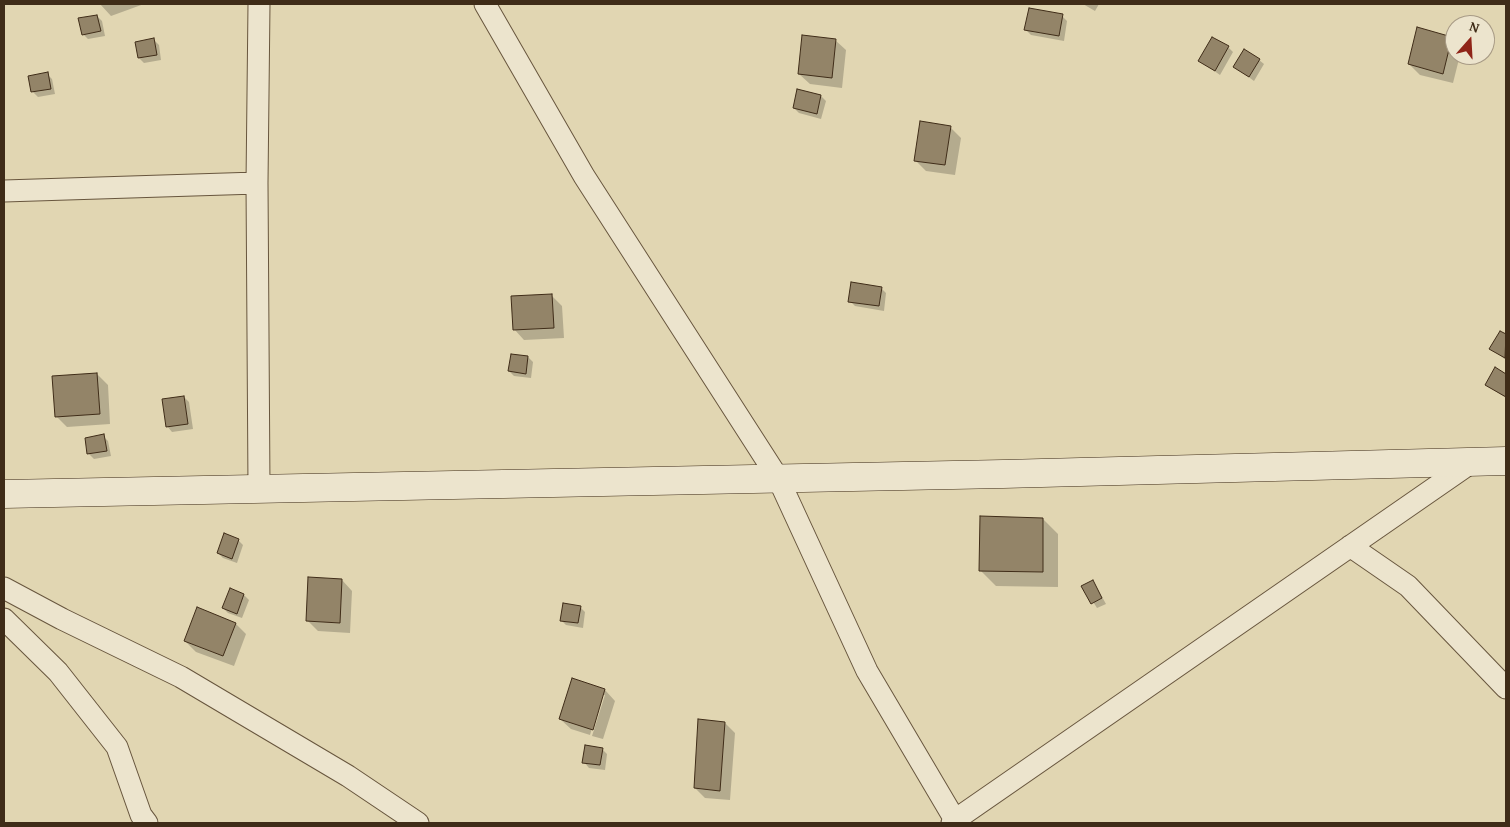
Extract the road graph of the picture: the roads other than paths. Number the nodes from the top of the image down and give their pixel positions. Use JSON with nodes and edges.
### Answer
{"nodes":[{"id":1,"x":259,"y":4,"type":"edge"},
{"id":2,"x":485,"y":4,"type":"edge"},
{"id":3,"x":257,"y":183,"type":"junction"},
{"id":4,"x":4,"y":192,"type":"edge"},
{"id":5,"x":1506,"y":461,"type":"edge"},
{"id":6,"x":1472,"y":462,"type":"junction"},
{"id":7,"x":778,"y":478,"type":"junction"},
{"id":8,"x":258,"y":488,"type":"junction"},
{"id":9,"x":4,"y":494,"type":"edge"},
{"id":10,"x":1350,"y":546,"type":"junction"},
{"id":11,"x":4,"y":588,"type":"edge"},
{"id":12,"x":4,"y":619,"type":"edge"},
{"id":13,"x":1506,"y":688,"type":"edge"},
{"id":14,"x":955,"y":822,"type":"edge"},
{"id":15,"x":147,"y":823,"type":"edge"},
{"id":16,"x":418,"y":823,"type":"edge"}],
"edges":[{"from":1,"to":3,"type":"street"},
{"from":2,"to":7,"type":"street"},
{"from":3,"to":4,"type":"street"},
{"from":3,"to":8,"type":"street"},
{"from":5,"to":6,"type":"street"},
{"from":6,"to":7,"type":"street"},
{"from":6,"to":10,"type":"street"},
{"from":7,"to":8,"type":"street"},
{"from":7,"to":14,"type":"street"},
{"from":8,"to":9,"type":"street"},
{"from":10,"to":13,"type":"street"},
{"from":10,"to":14,"type":"street"},
{"from":11,"to":16,"type":"street"},
{"from":12,"to":15,"type":"street"}]}
